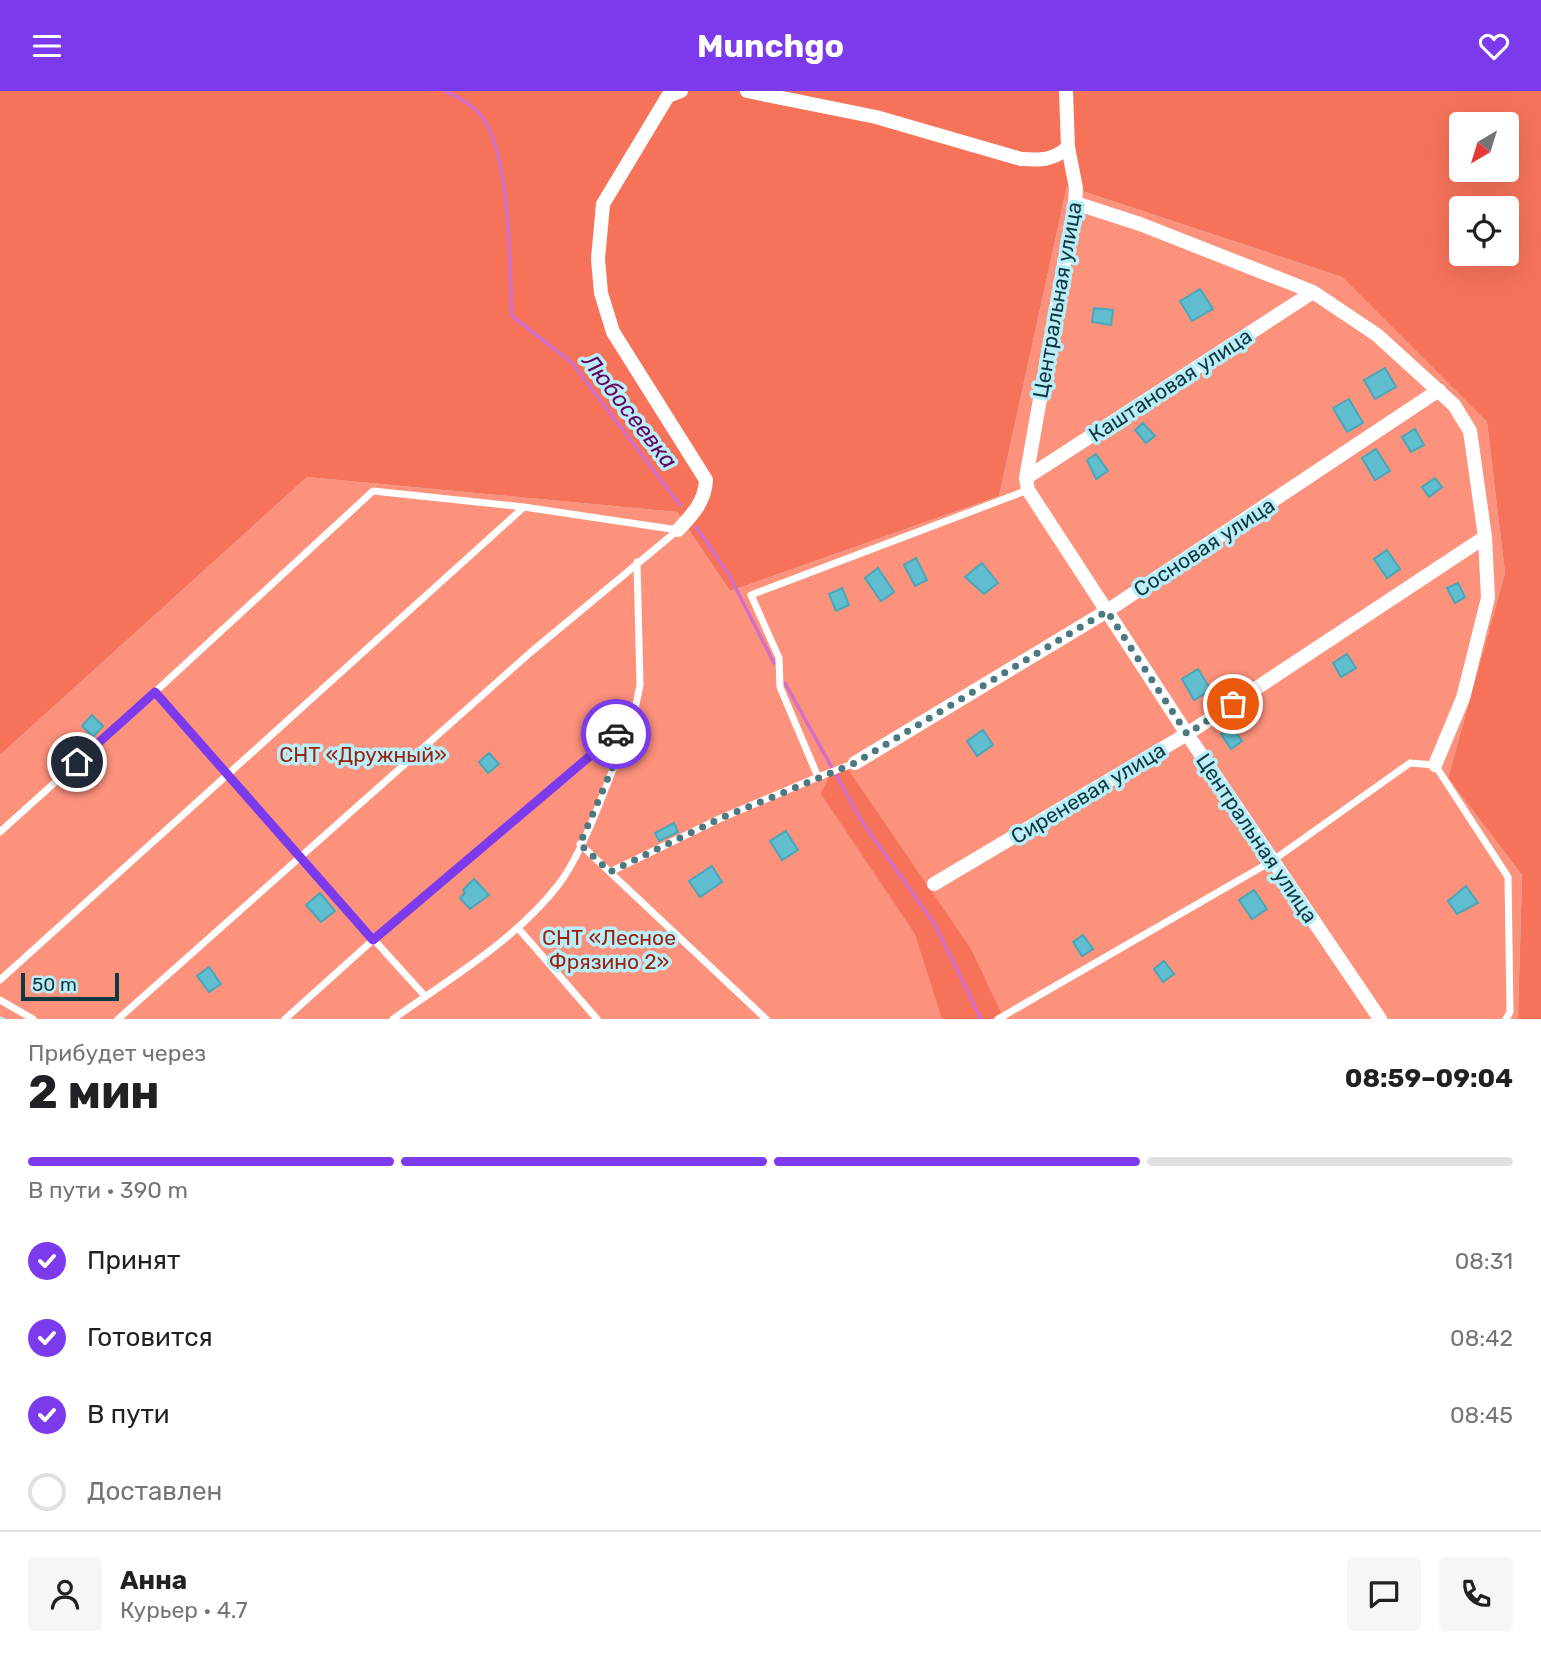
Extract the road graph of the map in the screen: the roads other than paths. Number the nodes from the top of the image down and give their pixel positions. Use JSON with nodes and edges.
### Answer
{"nodes":[{"id":1,"x":681,"y":91,"type":"edge"},
{"id":2,"x":747,"y":91,"type":"edge"},
{"id":3,"x":1066,"y":91,"type":"edge"},
{"id":4,"x":1068,"y":147,"type":"junction"},
{"id":5,"x":1076,"y":195,"type":"junction"},
{"id":6,"x":1313,"y":292,"type":"junction"},
{"id":7,"x":1440,"y":390,"type":"junction"},
{"id":8,"x":1027,"y":484,"type":"junction"},
{"id":9,"x":524,"y":507,"type":"junction"},
{"id":10,"x":678,"y":530,"type":"junction"},
{"id":11,"x":1485,"y":537,"type":"junction"},
{"id":12,"x":637,"y":562,"type":"junction"},
{"id":13,"x":1107,"y":611,"type":"junction"},
{"id":14,"x":155,"y":692,"type":"junction"},
{"id":15,"x":633,"y":719,"type":"junction"},
{"id":16,"x":1187,"y":734,"type":"junction"},
{"id":17,"x":855,"y":763,"type":"joint"},
{"id":18,"x":1434,"y":765,"type":"junction"},
{"id":19,"x":227,"y":773,"type":"junction"},
{"id":20,"x":818,"y":777,"type":"junction"},
{"id":21,"x":0,"y":832,"type":"edge"},
{"id":22,"x":580,"y":844,"type":"junction"},
{"id":23,"x":300,"y":859,"type":"junction"},
{"id":24,"x":1272,"y":861,"type":"junction"},
{"id":25,"x":610,"y":872,"type":"junction"},
{"id":26,"x":934,"y":884,"type":"dead end"},
{"id":27,"x":518,"y":928,"type":"junction"},
{"id":28,"x":373,"y":940,"type":"junction"},
{"id":29,"x":0,"y":980,"type":"edge"},
{"id":30,"x":425,"y":996,"type":"junction"},
{"id":31,"x":0,"y":1000,"type":"edge"},
{"id":32,"x":33,"y":1019,"type":"edge"},
{"id":33,"x":118,"y":1019,"type":"edge"},
{"id":34,"x":285,"y":1019,"type":"edge"},
{"id":35,"x":393,"y":1019,"type":"edge"},
{"id":36,"x":597,"y":1019,"type":"edge"},
{"id":37,"x":766,"y":1019,"type":"edge"},
{"id":38,"x":998,"y":1019,"type":"edge"},
{"id":39,"x":1380,"y":1019,"type":"edge"},
{"id":40,"x":1506,"y":1019,"type":"edge"}],
"edges":[{"from":1,"to":10,"type":"street"},
{"from":2,"to":4,"type":"street"},
{"from":3,"to":4,"type":"street"},
{"from":4,"to":5,"type":"street"},
{"from":5,"to":6,"type":"street"},
{"from":5,"to":8,"type":"street","name":"Центральная улица"},
{"from":6,"to":7,"type":"street"},
{"from":6,"to":8,"type":"street","name":"Каштановая улица"},
{"from":7,"to":11,"type":"street"},
{"from":7,"to":13,"type":"street","name":"Сосновая улица"},
{"from":8,"to":13,"type":"street","name":"Центральная улица"},
{"from":8,"to":20,"type":"lane"},
{"from":9,"to":10,"type":"lane"},
{"from":9,"to":14,"type":"lane"},
{"from":9,"to":19,"type":"lane"},
{"from":10,"to":12,"type":"lane"},
{"from":11,"to":16,"type":"street","name":"Сиреневая улица"},
{"from":11,"to":18,"type":"street"},
{"from":12,"to":15,"type":"lane"},
{"from":12,"to":23,"type":"lane"},
{"from":13,"to":16,"type":"street","name":"Центральная улица"},
{"from":13,"to":17,"type":"street","name":"Сосновая улица"},
{"from":14,"to":19,"type":"lane"},
{"from":14,"to":21,"type":"lane"},
{"from":15,"to":22,"type":"lane"},
{"from":15,"to":28,"type":"lane"},
{"from":16,"to":24,"type":"street","name":"Центральная улица"},
{"from":16,"to":26,"type":"street","name":"Сиреневая улица"},
{"from":17,"to":20,"type":"lane"},
{"from":18,"to":24,"type":"lane"},
{"from":18,"to":40,"type":"lane"},
{"from":19,"to":23,"type":"lane"},
{"from":19,"to":29,"type":"lane"},
{"from":20,"to":25,"type":"lane"},
{"from":22,"to":25,"type":"lane"},
{"from":22,"to":27,"type":"lane"},
{"from":23,"to":28,"type":"lane"},
{"from":23,"to":33,"type":"lane"},
{"from":24,"to":38,"type":"lane"},
{"from":24,"to":39,"type":"street","name":"Центральная улица"},
{"from":25,"to":37,"type":"lane"},
{"from":27,"to":30,"type":"lane"},
{"from":27,"to":36,"type":"lane"},
{"from":28,"to":30,"type":"lane"},
{"from":28,"to":34,"type":"lane"},
{"from":30,"to":35,"type":"lane"},
{"from":31,"to":32,"type":"lane"}]}
